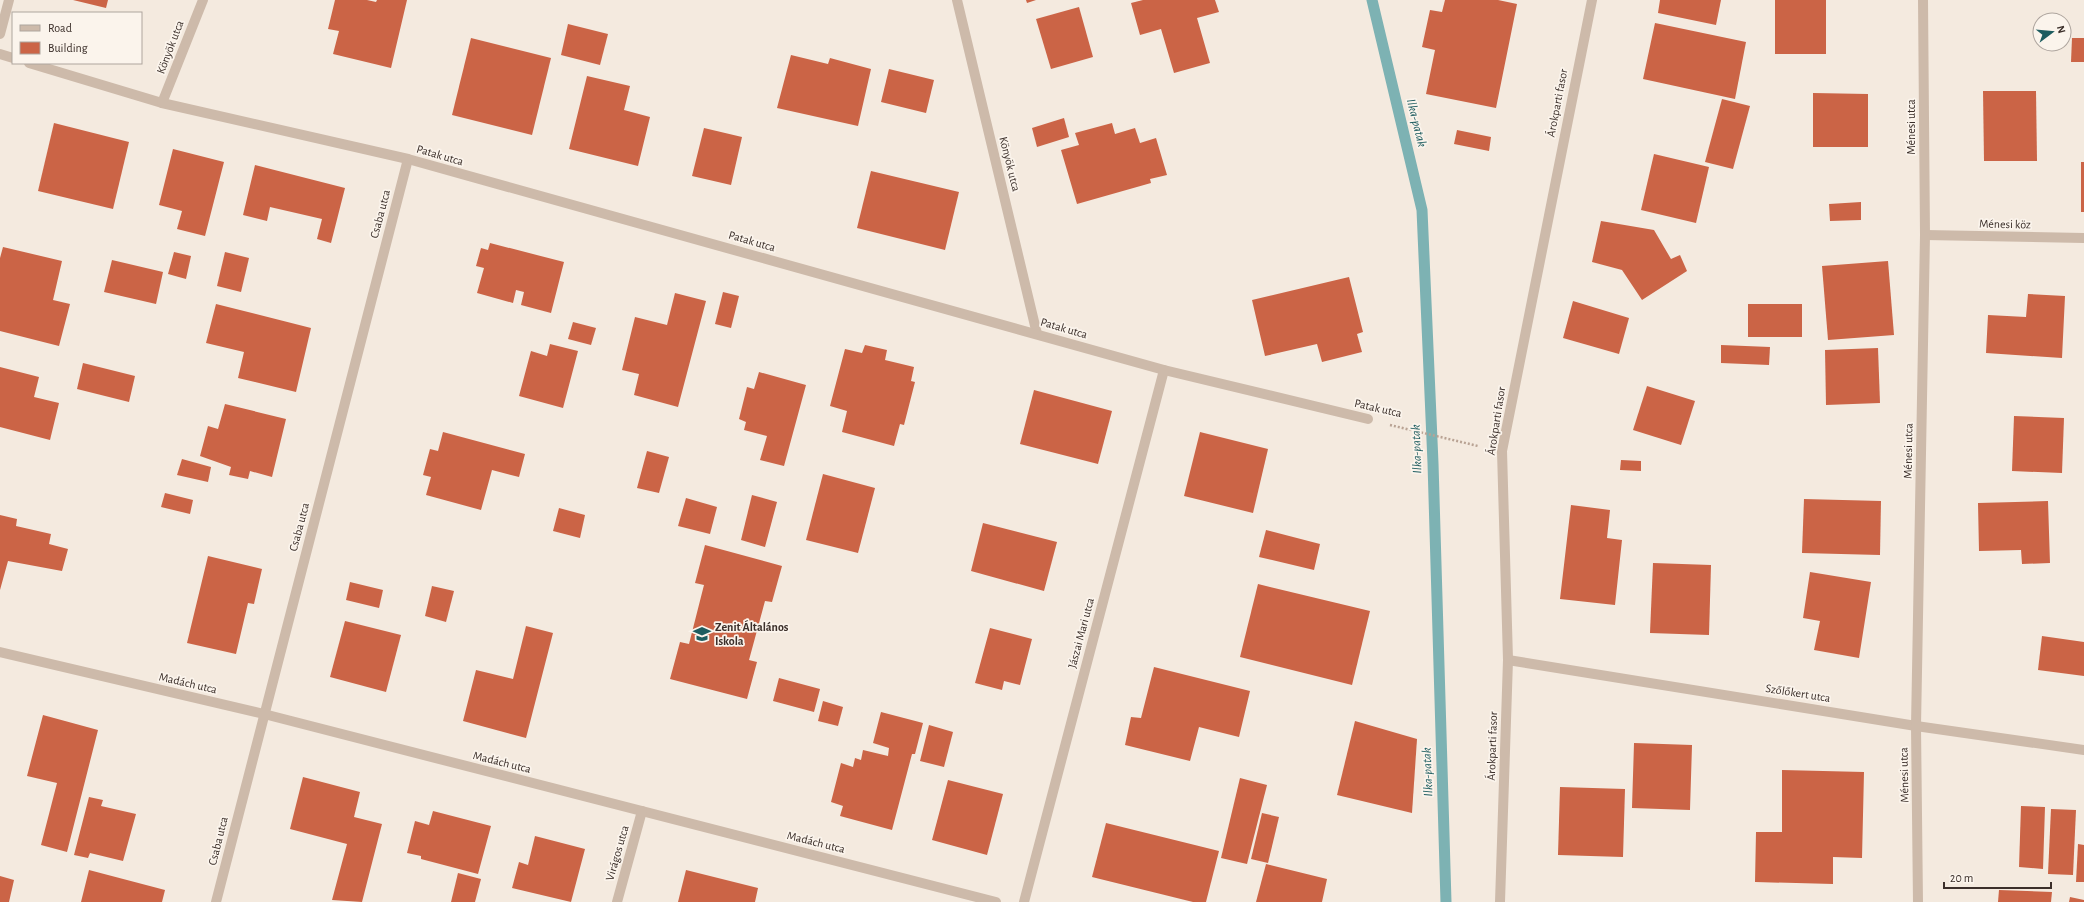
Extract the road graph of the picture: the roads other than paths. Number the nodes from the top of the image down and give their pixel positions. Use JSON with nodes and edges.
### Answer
{"nodes":[{"id":1,"x":9,"y":0,"type":"edge"},
{"id":2,"x":203,"y":0,"type":"edge"},
{"id":3,"x":957,"y":0,"type":"edge"},
{"id":4,"x":1592,"y":0,"type":"edge"},
{"id":5,"x":1923,"y":0,"type":"edge"},
{"id":6,"x":0,"y":34,"type":"edge"},
{"id":7,"x":0,"y":54,"type":"edge"},
{"id":8,"x":12,"y":58,"type":"edge"},
{"id":9,"x":32,"y":64,"type":"edge"},
{"id":10,"x":162,"y":103,"type":"junction"},
{"id":11,"x":408,"y":159,"type":"junction"},
{"id":12,"x":1925,"y":235,"type":"junction"},
{"id":13,"x":2084,"y":238,"type":"edge"},
{"id":14,"x":1037,"y":334,"type":"junction"},
{"id":15,"x":1164,"y":370,"type":"junction"},
{"id":16,"x":1368,"y":419,"type":"road end"},
{"id":17,"x":0,"y":652,"type":"edge"},
{"id":18,"x":1508,"y":660,"type":"junction"},
{"id":19,"x":264,"y":714,"type":"junction"},
{"id":20,"x":1916,"y":726,"type":"junction"},
{"id":21,"x":2084,"y":750,"type":"edge"},
{"id":22,"x":642,"y":811,"type":"junction"},
{"id":23,"x":216,"y":902,"type":"edge"},
{"id":24,"x":617,"y":902,"type":"edge"},
{"id":25,"x":996,"y":902,"type":"edge"},
{"id":26,"x":1024,"y":902,"type":"edge"},
{"id":27,"x":1500,"y":902,"type":"edge"},
{"id":28,"x":1918,"y":902,"type":"edge"}],
"edges":[{"from":1,"to":6,"type":"street"},
{"from":2,"to":10,"type":"street","name":"Könyök utca"},
{"from":3,"to":14,"type":"street","name":"Könyök utca"},
{"from":4,"to":18,"type":"street","name":"Árokparti fasor"},
{"from":5,"to":12,"type":"street","name":"Ménesi utca"},
{"from":7,"to":8,"type":"street"},
{"from":9,"to":10,"type":"street","name":"Patak utca"},
{"from":10,"to":11,"type":"street","name":"Patak utca"},
{"from":11,"to":14,"type":"street","name":"Patak utca"},
{"from":11,"to":19,"type":"street","name":"Csaba utca"},
{"from":12,"to":13,"type":"street","name":"Ménesi köz"},
{"from":12,"to":20,"type":"street","name":"Ménesi utca"},
{"from":14,"to":15,"type":"street","name":"Patak utca"},
{"from":15,"to":16,"type":"street","name":"Patak utca"},
{"from":15,"to":26,"type":"street","name":"Jászai Mari utca"},
{"from":17,"to":19,"type":"street","name":"Madách utca"},
{"from":18,"to":20,"type":"street","name":"Szőlőkert utca"},
{"from":18,"to":27,"type":"street","name":"Árokparti fasor"},
{"from":19,"to":22,"type":"street","name":"Madách utca"},
{"from":19,"to":23,"type":"street","name":"Csaba utca"},
{"from":20,"to":21,"type":"street","name":"Szőlőkert utca"},
{"from":20,"to":28,"type":"street","name":"Ménesi utca"},
{"from":22,"to":24,"type":"street","name":"Virágos utca"},
{"from":22,"to":25,"type":"street","name":"Madách utca"}]}
